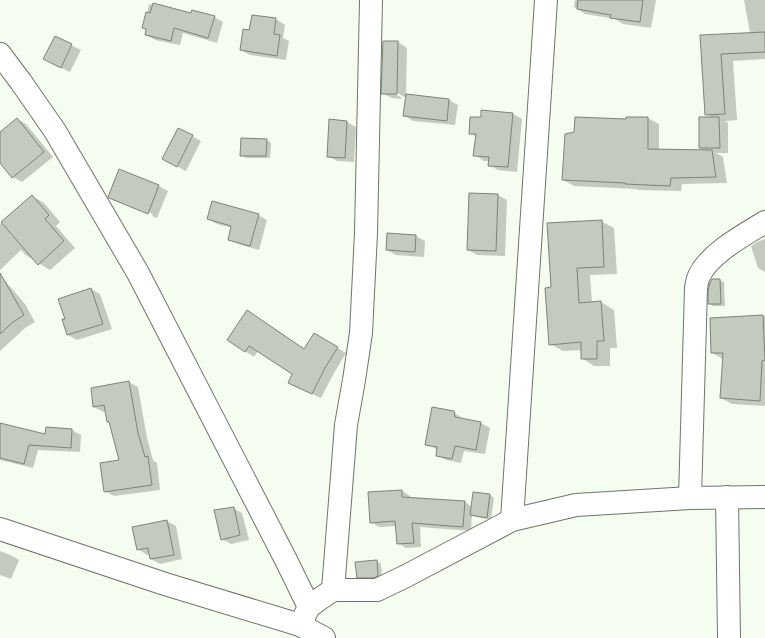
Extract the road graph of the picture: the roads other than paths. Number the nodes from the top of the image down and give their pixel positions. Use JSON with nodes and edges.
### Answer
{"nodes":[{"id":1,"x":371,"y":0,"type":"edge"},
{"id":2,"x":546,"y":0,"type":"edge"},
{"id":3,"x":0,"y":54,"type":"edge"},
{"id":4,"x":765,"y":222,"type":"edge"},
{"id":5,"x":727,"y":497,"type":"junction"},
{"id":6,"x":765,"y":497,"type":"edge"},
{"id":7,"x":690,"y":498,"type":"junction"},
{"id":8,"x":512,"y":520,"type":"junction"},
{"id":9,"x":0,"y":529,"type":"edge"},
{"id":10,"x":333,"y":590,"type":"junction"},
{"id":11,"x":304,"y":616,"type":"junction"},
{"id":12,"x":324,"y":638,"type":"edge"},
{"id":13,"x":729,"y":638,"type":"edge"}],
"edges":[{"from":1,"to":10,"type":"street"},
{"from":2,"to":8,"type":"street"},
{"from":3,"to":11,"type":"street"},
{"from":4,"to":7,"type":"street"},
{"from":5,"to":6,"type":"street"},
{"from":5,"to":7,"type":"street"},
{"from":5,"to":13,"type":"street"},
{"from":7,"to":8,"type":"street"},
{"from":8,"to":10,"type":"street"},
{"from":9,"to":11,"type":"street"},
{"from":10,"to":11,"type":"street"},
{"from":11,"to":12,"type":"street"}]}
